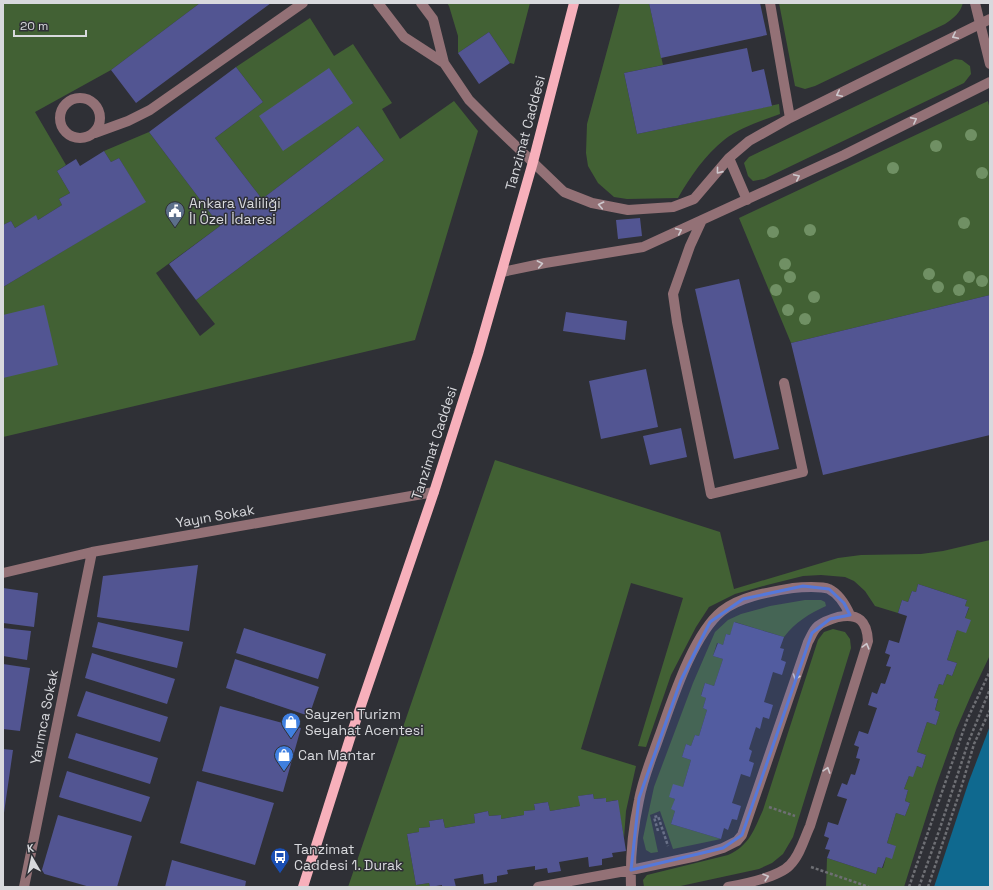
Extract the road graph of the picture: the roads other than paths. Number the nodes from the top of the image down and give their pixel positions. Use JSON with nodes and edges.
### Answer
{"nodes":[{"id":1,"x":303,"y":3,"type":"edge"},
{"id":2,"x":378,"y":3,"type":"edge"},
{"id":3,"x":422,"y":3,"type":"edge"},
{"id":4,"x":574,"y":3,"type":"edge"},
{"id":5,"x":770,"y":3,"type":"edge"},
{"id":6,"x":974,"y":3,"type":"edge"},
{"id":7,"x":990,"y":19,"type":"edge"},
{"id":8,"x":980,"y":24,"type":"junction"},
{"id":9,"x":444,"y":63,"type":"junction"},
{"id":10,"x":990,"y":64,"type":"edge"},
{"id":11,"x":990,"y":82,"type":"edge"},
{"id":12,"x":790,"y":118,"type":"junction"},
{"id":13,"x":95,"y":133,"type":"junction"},
{"id":14,"x":729,"y":158,"type":"junction"},
{"id":15,"x":533,"y":162,"type":"junction"},
{"id":16,"x":747,"y":200,"type":"junction"},
{"id":17,"x":702,"y":220,"type":"junction"},
{"id":18,"x":502,"y":272,"type":"junction"},
{"id":19,"x":784,"y":383,"type":"dead end"},
{"id":20,"x":434,"y":492,"type":"junction"},
{"id":21,"x":92,"y":552,"type":"junction"},
{"id":22,"x":3,"y":573,"type":"edge"},
{"id":23,"x":850,"y":615,"type":"junction"},
{"id":24,"x":631,"y":870,"type":"junction"},
{"id":25,"x":24,"y":887,"type":"edge"},
{"id":26,"x":303,"y":887,"type":"edge"},
{"id":27,"x":538,"y":887,"type":"edge"},
{"id":28,"x":631,"y":887,"type":"edge"},
{"id":29,"x":728,"y":887,"type":"edge"}],
"edges":[{"from":1,"to":13,"type":"street"},
{"from":2,"to":9,"type":"street"},
{"from":3,"to":9,"type":"street"},
{"from":4,"to":15,"type":"main road","name":"Tanzimat Caddesi"},
{"from":5,"to":12,"type":"street"},
{"from":6,"to":8,"type":"street"},
{"from":7,"to":8,"type":"street"},
{"from":8,"to":10,"type":"street"},
{"from":8,"to":12,"type":"street","one_way":true},
{"from":9,"to":15,"type":"street"},
{"from":16,"to":11,"type":"street","one_way":true},
{"from":12,"to":14,"type":"street"},
{"from":13,"to":13,"type":"street"},
{"from":14,"to":15,"type":"street","one_way":true},
{"from":14,"to":16,"type":"street"},
{"from":15,"to":18,"type":"main road","name":"Tanzimat Caddesi"},
{"from":16,"to":17,"type":"street"},
{"from":18,"to":17,"type":"street","one_way":true},
{"from":17,"to":19,"type":"street"},
{"from":18,"to":20,"type":"main road","name":"Tanzimat Caddesi"},
{"from":20,"to":21,"type":"street","name":"Yayın Sokak"},
{"from":20,"to":26,"type":"main road","name":"Tanzimat Caddesi"},
{"from":21,"to":22,"type":"street","name":"Yayın Sokak"},
{"from":21,"to":25,"type":"street","name":"Yarımca Sokak"},
{"from":23,"to":24,"type":"street","one_way":true},
{"from":23,"to":24,"type":"street"},
{"from":29,"to":23,"type":"street","one_way":true},
{"from":24,"to":27,"type":"street"},
{"from":24,"to":28,"type":"street"}]}
